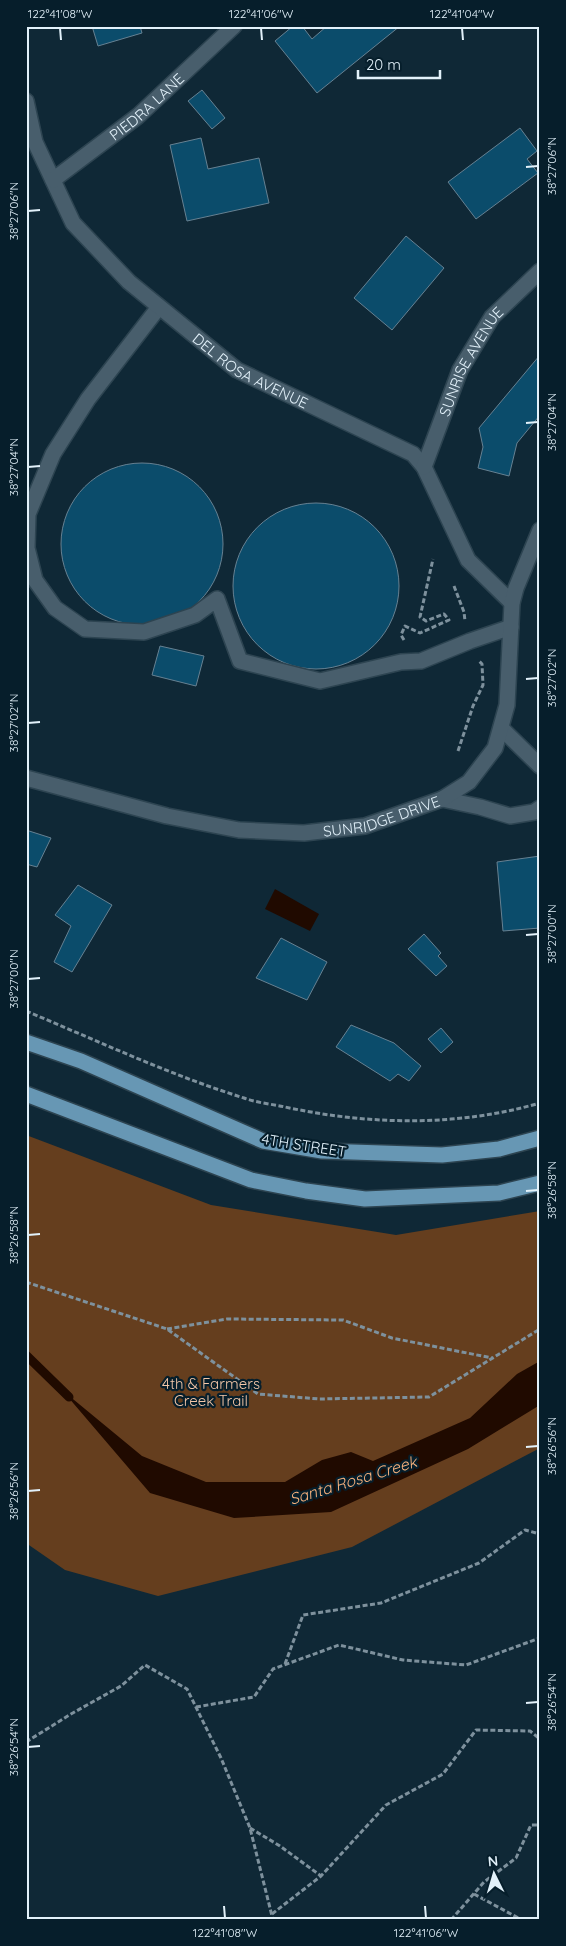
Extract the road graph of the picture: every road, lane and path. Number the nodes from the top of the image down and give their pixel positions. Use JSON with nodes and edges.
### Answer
{"nodes":[{"id":1,"x":234,"y":26,"type":"edge"},
{"id":2,"x":26,"y":101,"type":"edge"},
{"id":3,"x":52,"y":180,"type":"junction"},
{"id":4,"x":540,"y":271,"type":"edge"},
{"id":5,"x":159,"y":307,"type":"junction"},
{"id":6,"x":424,"y":467,"type":"junction"},
{"id":7,"x":540,"y":530,"type":"edge"},
{"id":8,"x":433,"y":559,"type":"dead end"},
{"id":9,"x":454,"y":586,"type":"dead end"},
{"id":10,"x":512,"y":603,"type":"junction"},
{"id":11,"x":465,"y":625,"type":"dead end"},
{"id":12,"x":511,"y":627,"type":"junction"},
{"id":13,"x":405,"y":642,"type":"dead end"},
{"id":14,"x":476,"y":658,"type":"dead end"},
{"id":15,"x":501,"y":728,"type":"junction"},
{"id":16,"x":458,"y":751,"type":"dead end"},
{"id":17,"x":540,"y":766,"type":"edge"},
{"id":18,"x":26,"y":778,"type":"edge"},
{"id":19,"x":442,"y":799,"type":"junction"},
{"id":20,"x":540,"y":808,"type":"edge"},
{"id":21,"x":26,"y":1011,"type":"edge"},
{"id":22,"x":26,"y":1042,"type":"edge"},
{"id":23,"x":26,"y":1094,"type":"edge"},
{"id":24,"x":540,"y":1103,"type":"edge"},
{"id":25,"x":540,"y":1138,"type":"edge"},
{"id":26,"x":540,"y":1183,"type":"edge"},
{"id":27,"x":26,"y":1282,"type":"edge"},
{"id":28,"x":167,"y":1329,"type":"junction"},
{"id":29,"x":540,"y":1329,"type":"edge"},
{"id":30,"x":493,"y":1358,"type":"junction"},
{"id":31,"x":540,"y":1534,"type":"edge"},
{"id":32,"x":540,"y":1638,"type":"edge"},
{"id":33,"x":285,"y":1665,"type":"junction"},
{"id":34,"x":196,"y":1707,"type":"junction"},
{"id":35,"x":540,"y":1738,"type":"edge"},
{"id":36,"x":26,"y":1742,"type":"edge"},
{"id":37,"x":540,"y":1825,"type":"edge"},
{"id":38,"x":250,"y":1828,"type":"junction"},
{"id":39,"x":321,"y":1876,"type":"junction"},
{"id":40,"x":474,"y":1894,"type":"junction"},
{"id":41,"x":272,"y":1914,"type":"junction"},
{"id":42,"x":273,"y":1920,"type":"edge"},
{"id":43,"x":451,"y":1920,"type":"edge"},
{"id":44,"x":522,"y":1920,"type":"edge"}],
"edges":[{"from":1,"to":3,"type":"street","name":"PIEDRA LANE"},
{"from":2,"to":3,"type":"street","name":"DEL ROSA AVENUE"},
{"from":3,"to":5,"type":"street","name":"DEL ROSA AVENUE"},
{"from":4,"to":6,"type":"street","name":"SUNRISE AVENUE"},
{"from":5,"to":6,"type":"street","name":"DEL ROSA AVENUE"},
{"from":5,"to":12,"type":"street"},
{"from":6,"to":10,"type":"street","name":"DEL ROSA AVENUE"},
{"from":7,"to":10,"type":"street","name":"SUNRIDGE DRIVE"},
{"from":8,"to":13,"type":"path"},
{"from":9,"to":11,"type":"path"},
{"from":10,"to":12,"type":"street","name":"SUNRIDGE DRIVE"},
{"from":12,"to":15,"type":"street","name":"SUNRIDGE DRIVE"},
{"from":14,"to":16,"type":"path"},
{"from":15,"to":17,"type":"street"},
{"from":15,"to":19,"type":"street","name":"SUNRIDGE DRIVE"},
{"from":18,"to":19,"type":"street","name":"SUNRIDGE DRIVE"},
{"from":19,"to":20,"type":"street"},
{"from":21,"to":24,"type":"path"},
{"from":22,"to":25,"type":"main road","name":"4TH STREET"},
{"from":23,"to":26,"type":"main road"},
{"from":27,"to":28,"type":"path"},
{"from":28,"to":30,"type":"path"},
{"from":28,"to":30,"type":"path"},
{"from":29,"to":30,"type":"path"},
{"from":31,"to":33,"type":"path"},
{"from":32,"to":33,"type":"path"},
{"from":33,"to":34,"type":"path"},
{"from":34,"to":36,"type":"path"},
{"from":34,"to":38,"type":"path"},
{"from":35,"to":39,"type":"path"},
{"from":37,"to":40,"type":"path"},
{"from":38,"to":39,"type":"path"},
{"from":38,"to":41,"type":"path"},
{"from":39,"to":41,"type":"path"},
{"from":40,"to":43,"type":"path"},
{"from":40,"to":44,"type":"path"},
{"from":41,"to":42,"type":"path"}]}
